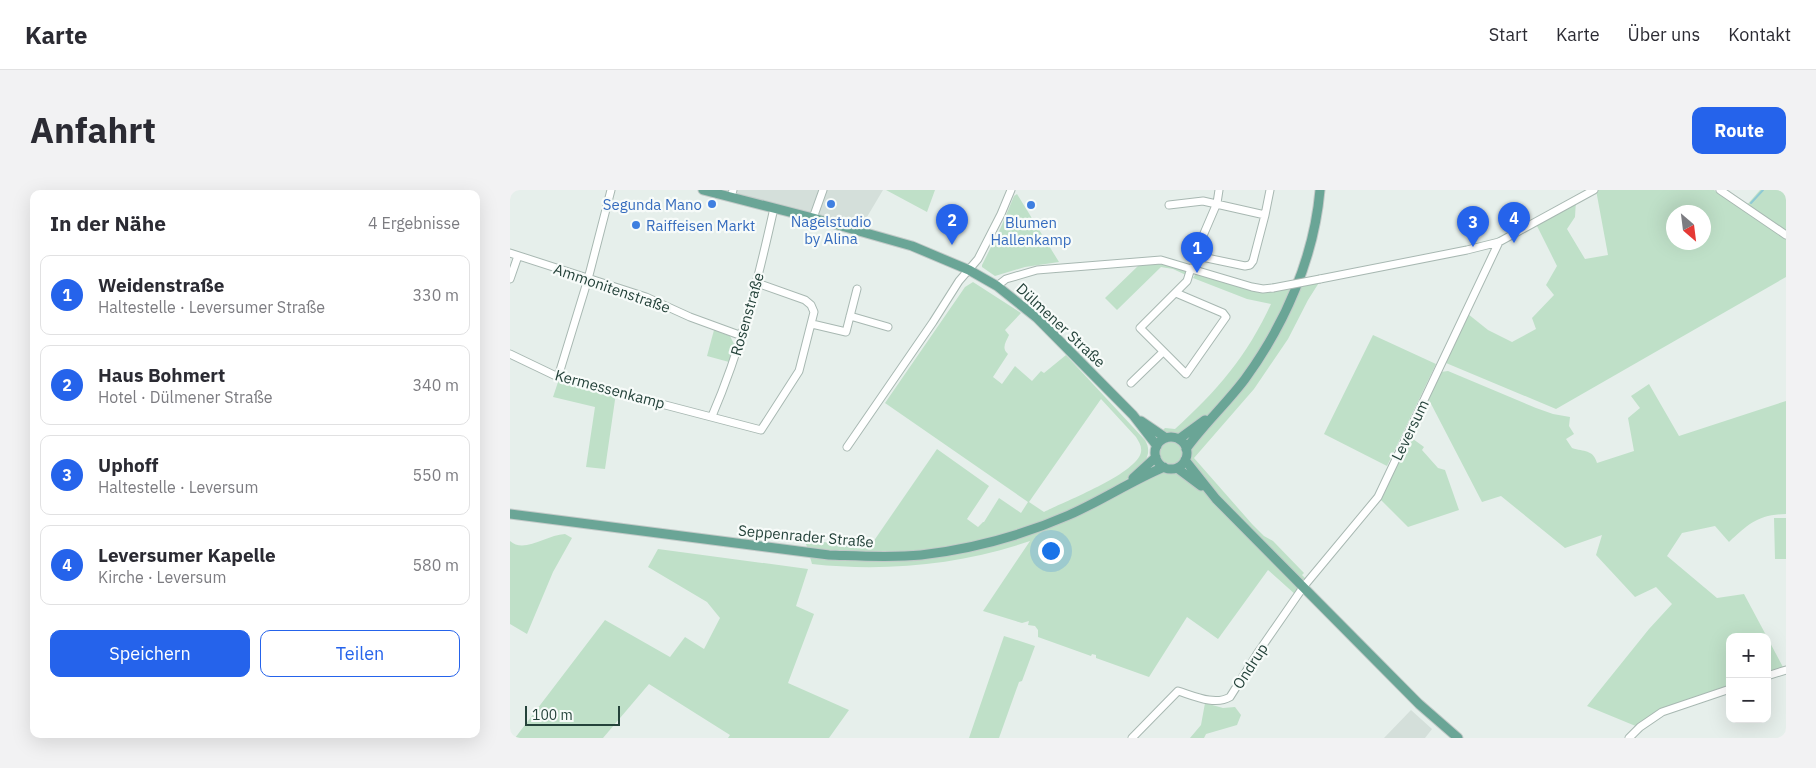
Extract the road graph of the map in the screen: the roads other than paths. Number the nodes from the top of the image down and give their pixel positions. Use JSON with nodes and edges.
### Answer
{"nodes":[{"id":1,"x":611,"y":190,"type":"edge"},
{"id":2,"x":704,"y":190,"type":"edge"},
{"id":3,"x":823,"y":190,"type":"edge"},
{"id":4,"x":1013,"y":190,"type":"edge"},
{"id":5,"x":1219,"y":190,"type":"edge"},
{"id":6,"x":1270,"y":190,"type":"edge"},
{"id":7,"x":1320,"y":190,"type":"edge"},
{"id":8,"x":1594,"y":190,"type":"edge"},
{"id":9,"x":1720,"y":190,"type":"edge"},
{"id":10,"x":732,"y":194,"type":"edge"},
{"id":11,"x":1217,"y":203,"type":"junction"},
{"id":12,"x":1169,"y":205,"type":"dead end"},
{"id":13,"x":774,"y":208,"type":"junction"},
{"id":14,"x":1265,"y":216,"type":"junction"},
{"id":15,"x":814,"y":218,"type":"junction"},
{"id":16,"x":1786,"y":235,"type":"edge"},
{"id":17,"x":1499,"y":242,"type":"junction"},
{"id":18,"x":1484,"y":246,"type":"junction"},
{"id":19,"x":510,"y":252,"type":"edge"},
{"id":20,"x":518,"y":256,"type":"junction"},
{"id":21,"x":1492,"y":258,"type":"junction"},
{"id":22,"x":1191,"y":268,"type":"junction"},
{"id":23,"x":969,"y":270,"type":"junction"},
{"id":24,"x":510,"y":279,"type":"edge"},
{"id":25,"x":588,"y":279,"type":"junction"},
{"id":26,"x":757,"y":283,"type":"junction"},
{"id":27,"x":997,"y":286,"type":"junction"},
{"id":28,"x":857,"y":289,"type":"dead end"},
{"id":29,"x":1176,"y":294,"type":"junction"},
{"id":30,"x":850,"y":316,"type":"junction"},
{"id":31,"x":812,"y":324,"type":"junction"},
{"id":32,"x":888,"y":326,"type":"dead end"},
{"id":33,"x":742,"y":336,"type":"junction"},
{"id":34,"x":1163,"y":352,"type":"junction"},
{"id":35,"x":510,"y":354,"type":"edge"},
{"id":36,"x":558,"y":377,"type":"junction"},
{"id":37,"x":1131,"y":382,"type":"dead end"},
{"id":38,"x":1221,"y":408,"type":"junction"},
{"id":39,"x":1133,"y":415,"type":"junction"},
{"id":40,"x":712,"y":416,"type":"junction"},
{"id":41,"x":1166,"y":438,"type":"junction"},
{"id":42,"x":1179,"y":439,"type":"junction"},
{"id":43,"x":1157,"y":446,"type":"junction"},
{"id":44,"x":847,"y":447,"type":"dead end"},
{"id":45,"x":1186,"y":449,"type":"junction"},
{"id":46,"x":1156,"y":457,"type":"junction"},
{"id":47,"x":1185,"y":460,"type":"junction"},
{"id":48,"x":1164,"y":467,"type":"junction"},
{"id":49,"x":1177,"y":468,"type":"junction"},
{"id":50,"x":1120,"y":490,"type":"junction"},
{"id":51,"x":1216,"y":499,"type":"junction"},
{"id":52,"x":510,"y":514,"type":"edge"},
{"id":53,"x":1304,"y":586,"type":"junction"},
{"id":54,"x":1786,"y":670,"type":"edge"},
{"id":55,"x":1771,"y":675,"type":"edge"},
{"id":56,"x":1726,"y":690,"type":"edge"},
{"id":57,"x":1132,"y":738,"type":"edge"},
{"id":58,"x":1458,"y":738,"type":"edge"},
{"id":59,"x":1629,"y":738,"type":"edge"}],
"edges":[{"from":1,"to":25,"type":"street"},
{"from":2,"to":10,"type":"main road","name":"Dülmener Straße"},
{"from":3,"to":15,"type":"street"},
{"from":4,"to":23,"type":"street"},
{"from":5,"to":11,"type":"street"},
{"from":6,"to":14,"type":"street"},
{"from":7,"to":38,"type":"main road"},
{"from":8,"to":17,"type":"street"},
{"from":9,"to":16,"type":"street"},
{"from":10,"to":13,"type":"main road","name":"Dülmener Straße"},
{"from":11,"to":12,"type":"street"},
{"from":11,"to":14,"type":"street"},
{"from":11,"to":14,"type":"street"},
{"from":13,"to":15,"type":"main road","name":"Dülmener Straße"},
{"from":13,"to":26,"type":"street","name":"Rosenstraße"},
{"from":15,"to":23,"type":"main road","name":"Dülmener Straße"},
{"from":17,"to":18,"type":"street"},
{"from":17,"to":21,"type":"street","name":"Leversum"},
{"from":18,"to":21,"type":"street"},
{"from":18,"to":22,"type":"street","bridge":true},
{"from":19,"to":20,"type":"street","name":"Ammonitenstraße"},
{"from":20,"to":24,"type":"street"},
{"from":20,"to":25,"type":"street","name":"Ammonitenstraße"},
{"from":21,"to":53,"type":"street","name":"Leversum"},
{"from":22,"to":27,"type":"street"},
{"from":22,"to":29,"type":"street"},
{"from":23,"to":27,"type":"main road","name":"Dülmener Straße"},
{"from":23,"to":44,"type":"street"},
{"from":25,"to":33,"type":"street","name":"Ammonitenstraße"},
{"from":25,"to":36,"type":"street"},
{"from":26,"to":31,"type":"street"},
{"from":26,"to":33,"type":"street","name":"Rosenstraße"},
{"from":27,"to":39,"type":"main road","name":"Dülmener Straße"},
{"from":28,"to":30,"type":"street"},
{"from":29,"to":34,"type":"street"},
{"from":29,"to":34,"type":"street"},
{"from":30,"to":31,"type":"street"},
{"from":30,"to":32,"type":"street"},
{"from":31,"to":40,"type":"street","name":"Kermessenkamp"},
{"from":33,"to":40,"type":"street","name":"Rosenstraße"},
{"from":34,"to":37,"type":"street"},
{"from":35,"to":36,"type":"street","name":"Kermessenkamp"},
{"from":36,"to":40,"type":"street","name":"Kermessenkamp"},
{"from":38,"to":42,"type":"main road"},
{"from":38,"to":45,"type":"main road"},
{"from":39,"to":41,"type":"main road","name":"Dülmener Straße"},
{"from":39,"to":43,"type":"main road","name":"Dülmener Straße"},
{"from":41,"to":42,"type":"main road"},
{"from":41,"to":43,"type":"main road"},
{"from":42,"to":45,"type":"main road"},
{"from":43,"to":46,"type":"main road"},
{"from":45,"to":47,"type":"main road"},
{"from":46,"to":48,"type":"main road"},
{"from":46,"to":50,"type":"main road","name":"Seppenrader Straße"},
{"from":47,"to":49,"type":"main road"},
{"from":47,"to":51,"type":"main road"},
{"from":48,"to":49,"type":"main road"},
{"from":48,"to":50,"type":"main road","name":"Seppenrader Straße"},
{"from":49,"to":51,"type":"main road"},
{"from":50,"to":52,"type":"main road","name":"Seppenrader Straße"},
{"from":51,"to":53,"type":"main road"},
{"from":53,"to":57,"type":"street","name":"Ondrup"},
{"from":53,"to":58,"type":"main road"},
{"from":54,"to":55,"type":"street"},
{"from":56,"to":59,"type":"street"}]}
